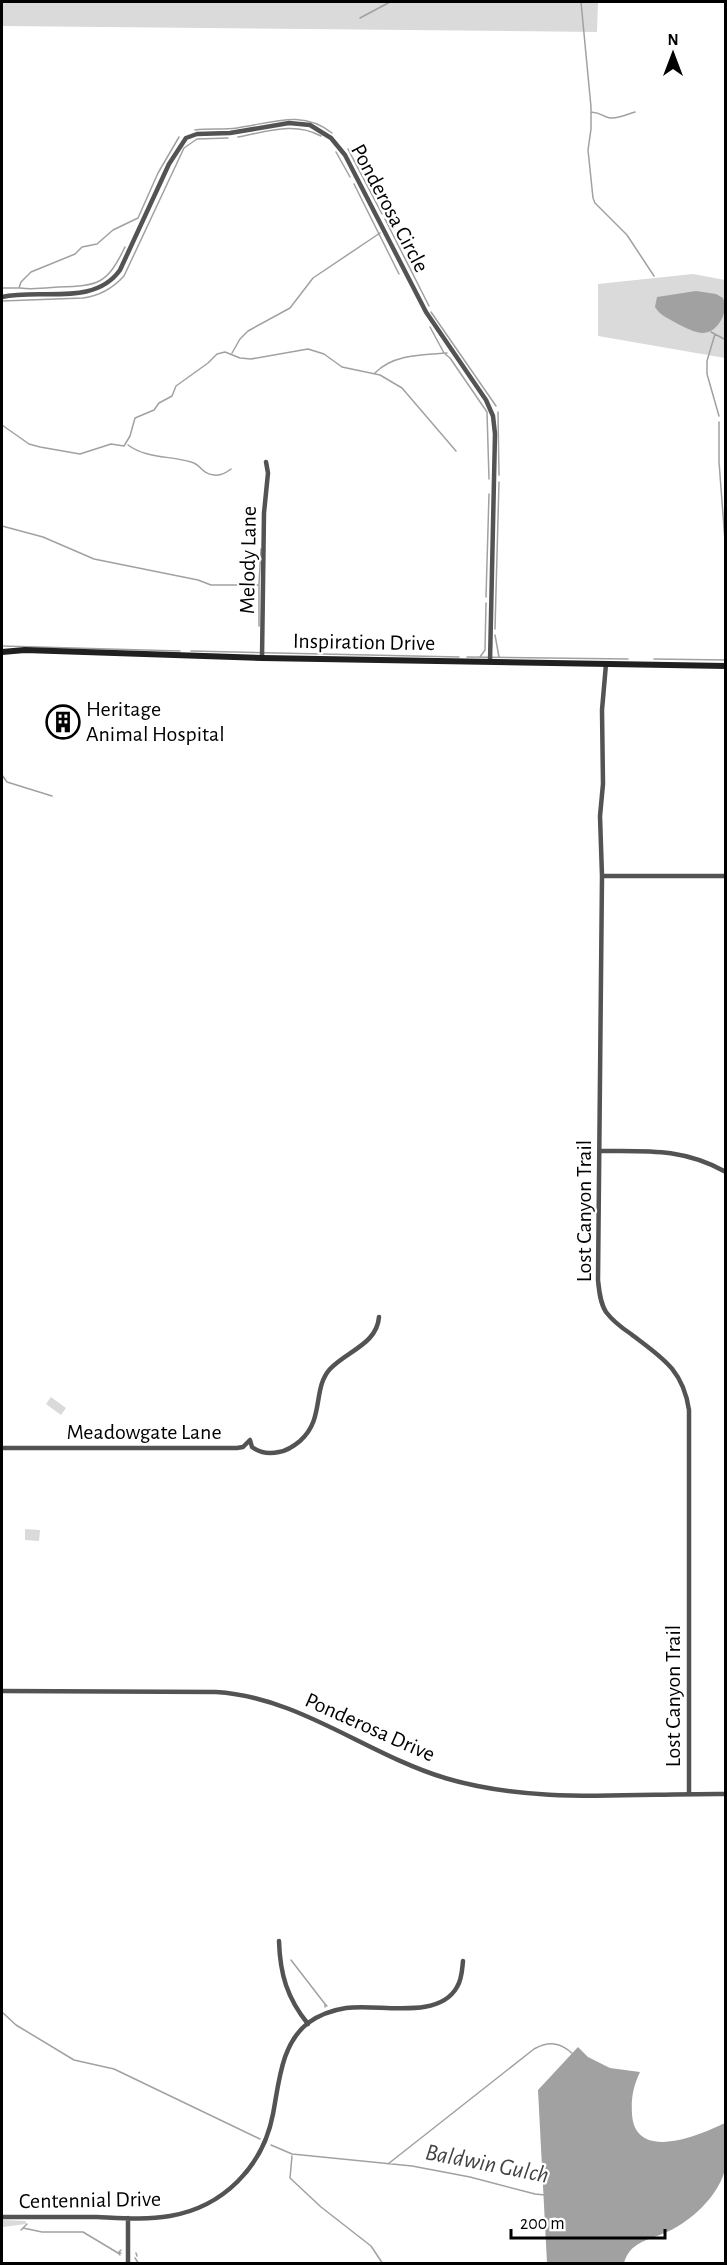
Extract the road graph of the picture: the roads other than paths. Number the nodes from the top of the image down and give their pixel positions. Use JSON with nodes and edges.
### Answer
{"nodes":[{"id":1,"x":2,"y":297,"type":"edge"},
{"id":2,"x":266,"y":462,"type":"dead end"},
{"id":3,"x":2,"y":652,"type":"edge"},
{"id":4,"x":262,"y":658,"type":"junction"},
{"id":5,"x":490,"y":662,"type":"junction"},
{"id":6,"x":606,"y":664,"type":"junction"},
{"id":7,"x":726,"y":666,"type":"edge"},
{"id":8,"x":602,"y":876,"type":"junction"},
{"id":9,"x":726,"y":876,"type":"edge"},
{"id":10,"x":600,"y":1151,"type":"junction"},
{"id":11,"x":726,"y":1172,"type":"edge"},
{"id":12,"x":379,"y":1317,"type":"dead end"},
{"id":13,"x":2,"y":1449,"type":"edge"},
{"id":14,"x":2,"y":1691,"type":"edge"},
{"id":15,"x":689,"y":1794,"type":"junction"},
{"id":16,"x":726,"y":1794,"type":"edge"},
{"id":17,"x":279,"y":1941,"type":"dead end"},
{"id":18,"x":463,"y":1961,"type":"dead end"},
{"id":19,"x":308,"y":2024,"type":"junction"},
{"id":20,"x":2,"y":2217,"type":"edge"},
{"id":21,"x":128,"y":2218,"type":"junction"},
{"id":22,"x":128,"y":2264,"type":"edge"}],
"edges":[{"from":1,"to":5,"type":"street","name":"Ponderosa Circle"},
{"from":2,"to":4,"type":"street","name":"Melody Lane"},
{"from":3,"to":4,"type":"main road","name":"Inspiration Drive"},
{"from":4,"to":5,"type":"main road","name":"Inspiration Drive"},
{"from":5,"to":6,"type":"main road","name":"Inspiration Drive"},
{"from":6,"to":7,"type":"main road","name":"Inspiration Drive"},
{"from":6,"to":8,"type":"street","name":"Lost Canyon Trail"},
{"from":8,"to":9,"type":"street"},
{"from":8,"to":10,"type":"street","name":"Lost Canyon Trail"},
{"from":10,"to":11,"type":"street"},
{"from":10,"to":15,"type":"street","name":"Lost Canyon Trail"},
{"from":12,"to":13,"type":"street","name":"Meadowgate Lane"},
{"from":14,"to":15,"type":"street","name":"Ponderosa Drive"},
{"from":15,"to":16,"type":"street","name":"Ponderosa Drive"},
{"from":17,"to":19,"type":"street"},
{"from":18,"to":19,"type":"street","name":"Centennial Drive"},
{"from":19,"to":21,"type":"street","name":"Centennial Drive"},
{"from":20,"to":21,"type":"street","name":"Centennial Drive"},
{"from":21,"to":22,"type":"street"}]}
